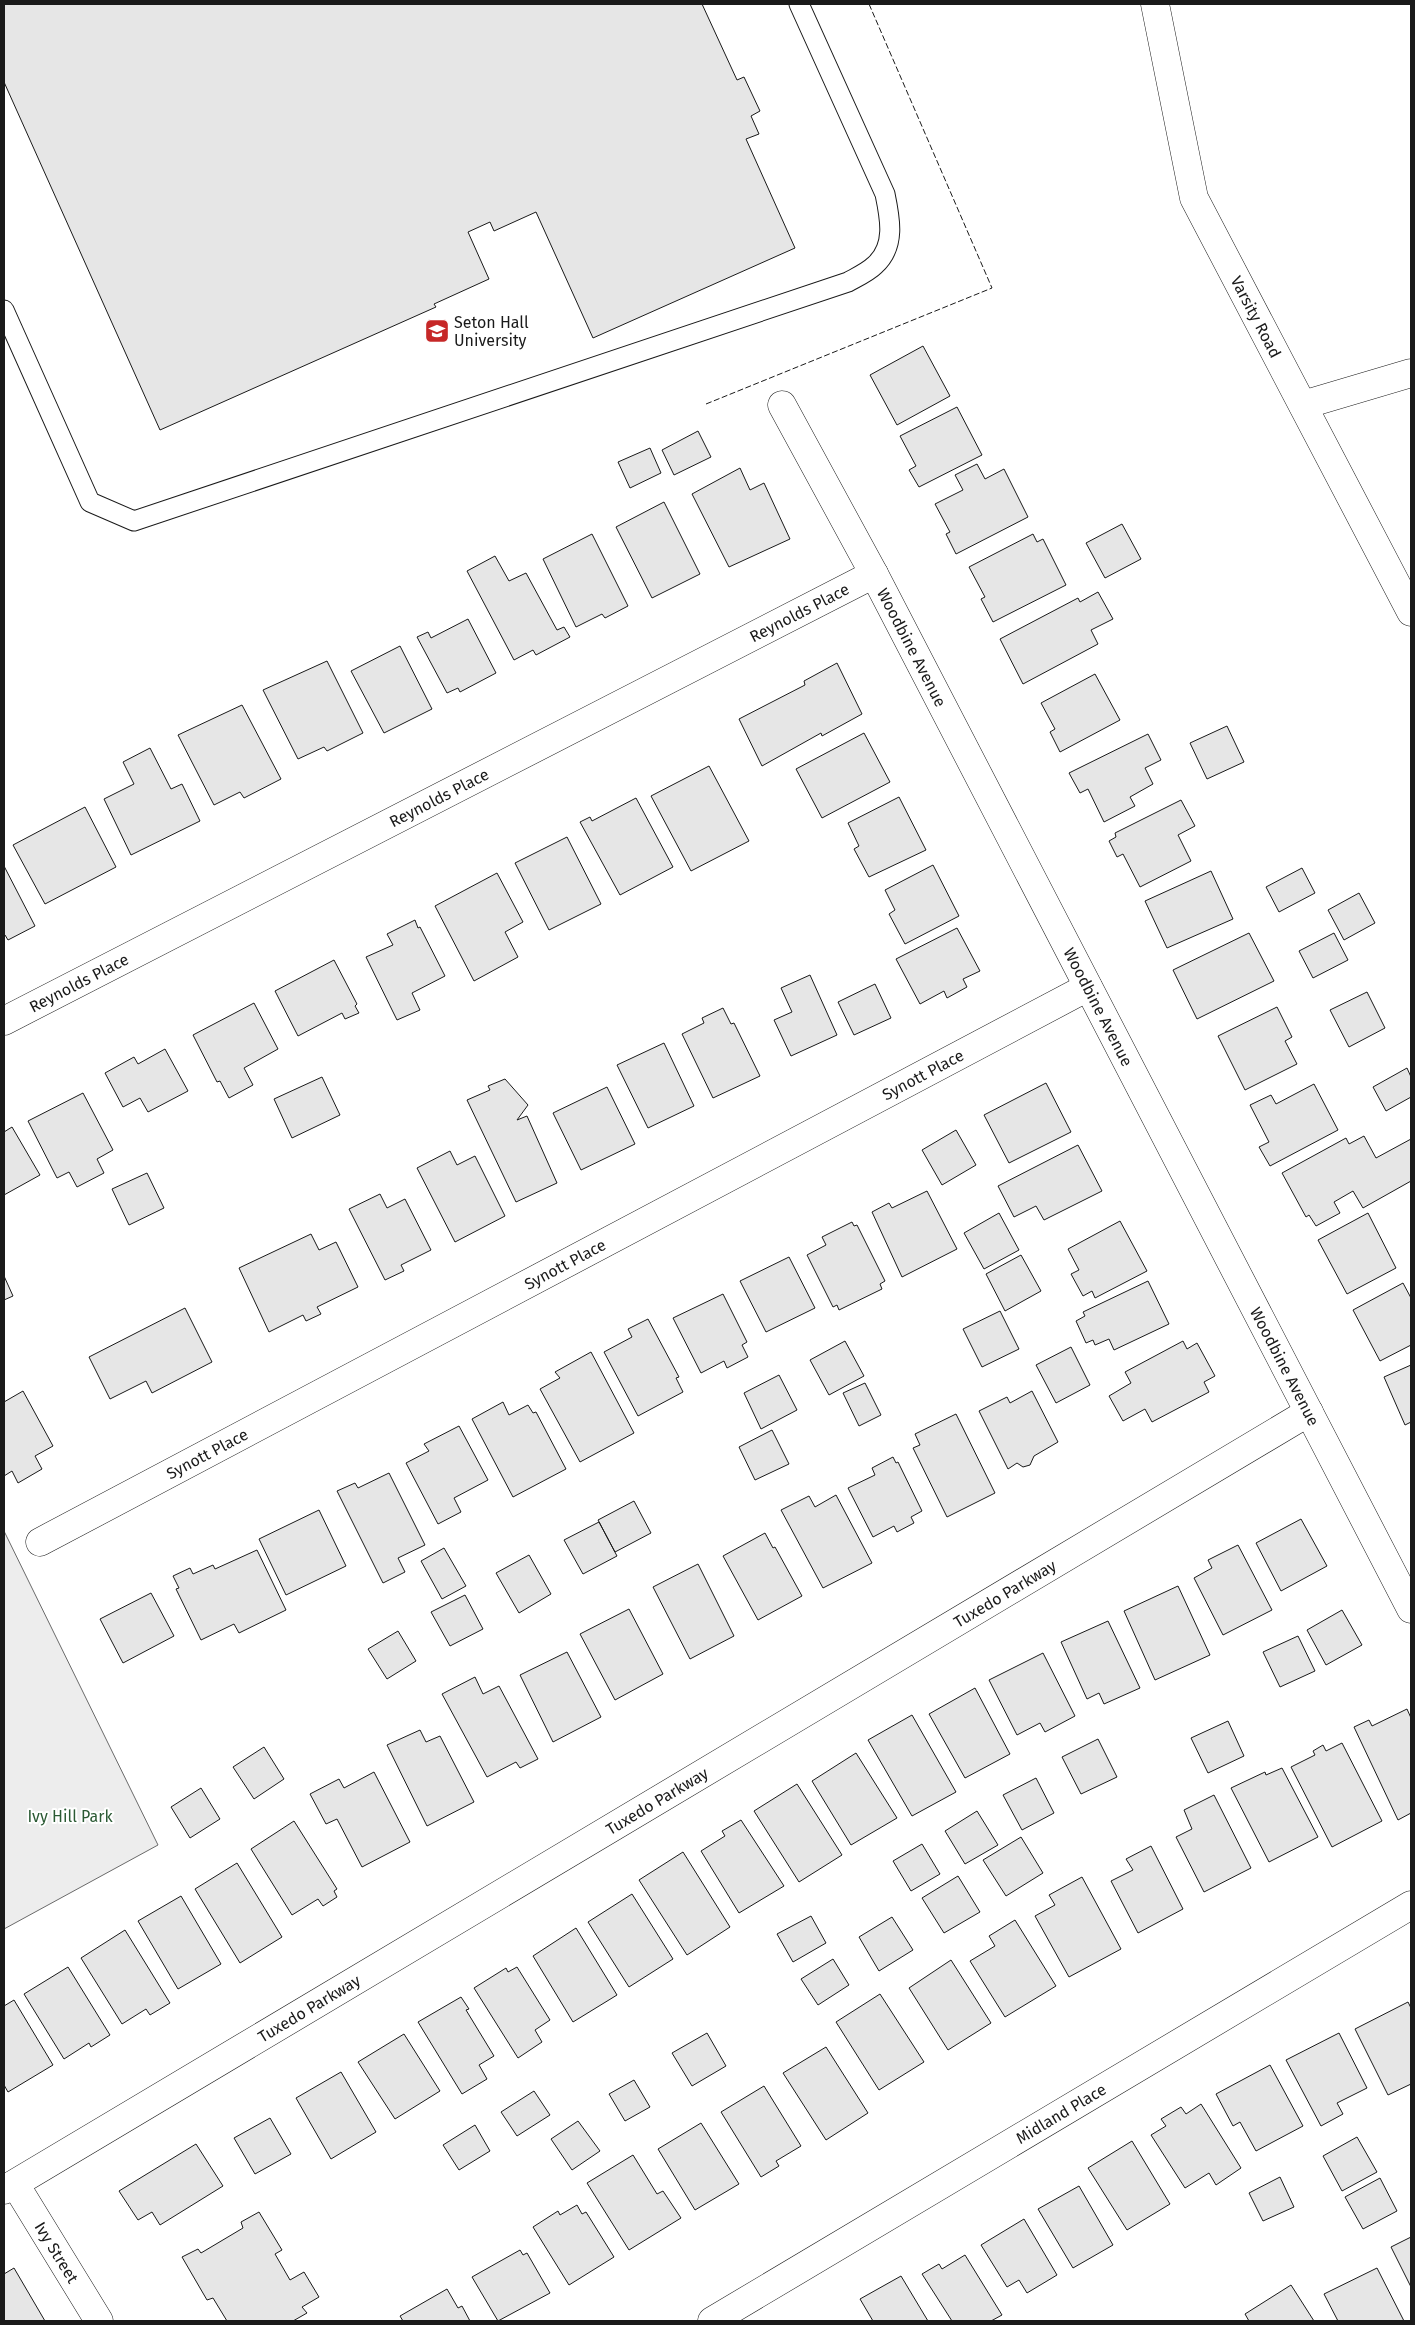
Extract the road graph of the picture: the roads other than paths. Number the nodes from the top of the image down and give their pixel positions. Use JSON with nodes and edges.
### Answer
{"nodes":[{"id":1,"x":799,"y":4,"type":"edge"},
{"id":2,"x":1155,"y":4,"type":"edge"},
{"id":3,"x":4,"y":310,"type":"edge"},
{"id":4,"x":1411,"y":373,"type":"edge"},
{"id":5,"x":782,"y":405,"type":"dead end"},
{"id":6,"x":1303,"y":405,"type":"junction"},
{"id":7,"x":874,"y":574,"type":"junction"},
{"id":8,"x":1411,"y":612,"type":"edge"},
{"id":9,"x":1088,"y":987,"type":"junction"},
{"id":10,"x":4,"y":1021,"type":"edge"},
{"id":11,"x":1309,"y":1412,"type":"junction"},
{"id":12,"x":40,"y":1542,"type":"dead end"},
{"id":13,"x":1411,"y":1609,"type":"edge"},
{"id":14,"x":1411,"y":1905,"type":"edge"},
{"id":15,"x":9,"y":2187,"type":"edge"},
{"id":16,"x":99,"y":2321,"type":"edge"},
{"id":17,"x":712,"y":2321,"type":"edge"}],
"edges":[{"from":1,"to":3,"type":"lane"},
{"from":2,"to":6,"type":"street","name":"Varsity Road"},
{"from":4,"to":6,"type":"street"},
{"from":5,"to":7,"type":"street","name":"Woodbine Avenue"},
{"from":6,"to":8,"type":"street","name":"Varsity Road"},
{"from":7,"to":9,"type":"street","name":"Woodbine Avenue"},
{"from":7,"to":10,"type":"street","name":"Reynolds Place"},
{"from":9,"to":11,"type":"street","name":"Woodbine Avenue"},
{"from":9,"to":12,"type":"street","name":"Synott Place"},
{"from":11,"to":13,"type":"street","name":"Woodbine Avenue"},
{"from":11,"to":15,"type":"street","name":"Tuxedo Parkway"},
{"from":14,"to":17,"type":"street","name":"Midland Place"},
{"from":15,"to":16,"type":"street","name":"Ivy Street"}]}
